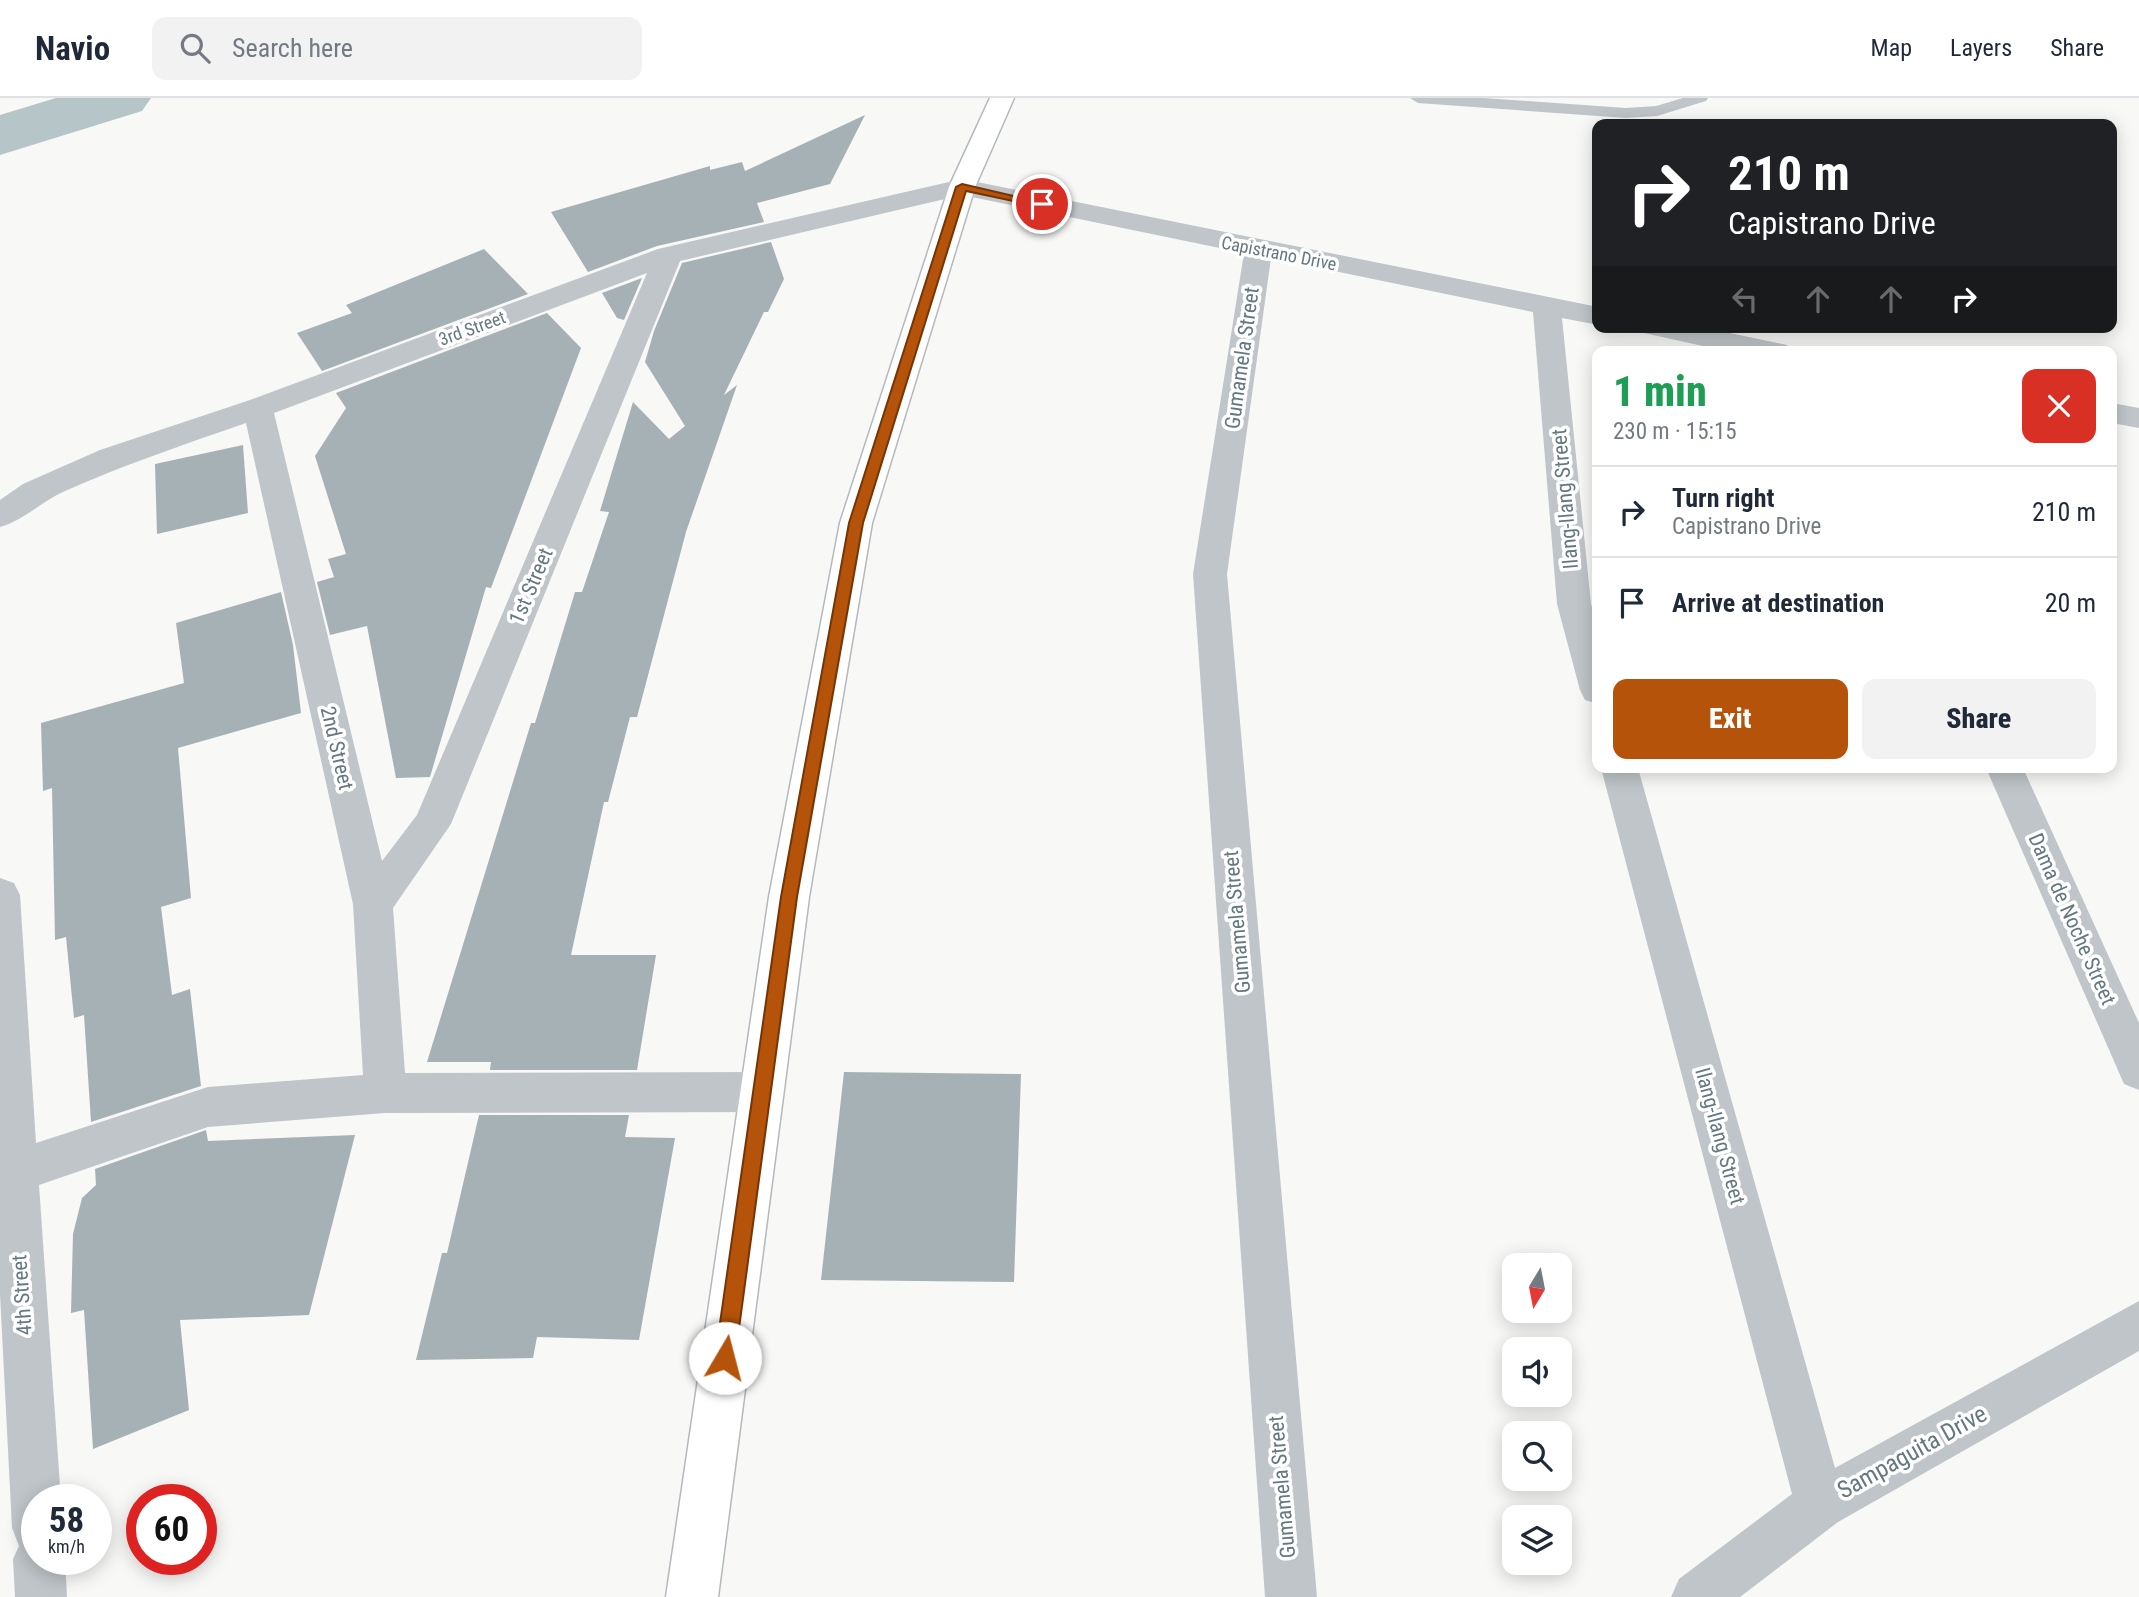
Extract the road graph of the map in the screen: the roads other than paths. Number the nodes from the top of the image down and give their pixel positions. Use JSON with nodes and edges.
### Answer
{"nodes":[{"id":1,"x":1002,"y":98,"type":"edge"},
{"id":2,"x":1418,"y":98,"type":"edge"},
{"id":3,"x":1700,"y":98,"type":"edge"},
{"id":4,"x":962,"y":187,"type":"junction"},
{"id":5,"x":1258,"y":249,"type":"junction"},
{"id":6,"x":668,"y":255,"type":"junction"},
{"id":7,"x":1546,"y":306,"type":"junction"},
{"id":8,"x":1592,"y":315,"type":"edge"},
{"id":9,"x":1684,"y":333,"type":"edge"},
{"id":10,"x":1747,"y":346,"type":"edge"},
{"id":11,"x":258,"y":408,"type":"junction"},
{"id":12,"x":2117,"y":414,"type":"edge"},
{"id":13,"x":2139,"y":418,"type":"edge"},
{"id":14,"x":0,"y":516,"type":"edge"},
{"id":15,"x":1592,"y":668,"type":"edge"},
{"id":16,"x":1620,"y":773,"type":"edge"},
{"id":17,"x":2006,"y":773,"type":"edge"},
{"id":18,"x":0,"y":895,"type":"edge"},
{"id":19,"x":373,"y":904,"type":"junction"},
{"id":20,"x":2139,"y":1070,"type":"edge"},
{"id":21,"x":762,"y":1091,"type":"junction"},
{"id":22,"x":385,"y":1093,"type":"junction"},
{"id":23,"x":7,"y":1174,"type":"edge"},
{"id":24,"x":2139,"y":1325,"type":"edge"},
{"id":25,"x":33,"y":1484,"type":"edge"},
{"id":26,"x":1820,"y":1504,"type":"junction"},
{"id":27,"x":40,"y":1575,"type":"edge"},
{"id":28,"x":41,"y":1597,"type":"edge"},
{"id":29,"x":692,"y":1597,"type":"edge"},
{"id":30,"x":1291,"y":1597,"type":"edge"},
{"id":31,"x":1697,"y":1597,"type":"edge"}],
"edges":[{"from":1,"to":4,"type":"main road"},
{"from":2,"to":3,"type":"lane"},
{"from":4,"to":5,"type":"street","name":"Capistrano Drive"},
{"from":4,"to":6,"type":"street","name":"3rd Street"},
{"from":4,"to":21,"type":"main road"},
{"from":5,"to":7,"type":"street","name":"Capistrano Drive"},
{"from":5,"to":30,"type":"street","name":"Gumamela Street"},
{"from":6,"to":11,"type":"street","name":"3rd Street"},
{"from":6,"to":19,"type":"street","name":"1st Street"},
{"from":7,"to":8,"type":"street","name":"Capistrano Drive"},
{"from":7,"to":15,"type":"street","name":"Ilang-Ilang Street"},
{"from":9,"to":10,"type":"street"},
{"from":11,"to":14,"type":"street","name":"3rd Street"},
{"from":11,"to":19,"type":"street","name":"2nd Street"},
{"from":12,"to":13,"type":"street"},
{"from":16,"to":26,"type":"street","name":"Ilang-Ilang Street"},
{"from":17,"to":20,"type":"street","name":"Dama de Noche Street"},
{"from":18,"to":23,"type":"street","name":"4th Street"},
{"from":19,"to":22,"type":"street","name":"2nd Street"},
{"from":21,"to":22,"type":"street"},
{"from":21,"to":29,"type":"main road"},
{"from":22,"to":23,"type":"street"},
{"from":23,"to":25,"type":"street","name":"4th Street"},
{"from":24,"to":26,"type":"street","name":"Sampaguita Drive"},
{"from":26,"to":31,"type":"street","name":"Sampaguita Drive"},
{"from":27,"to":28,"type":"street"}]}
